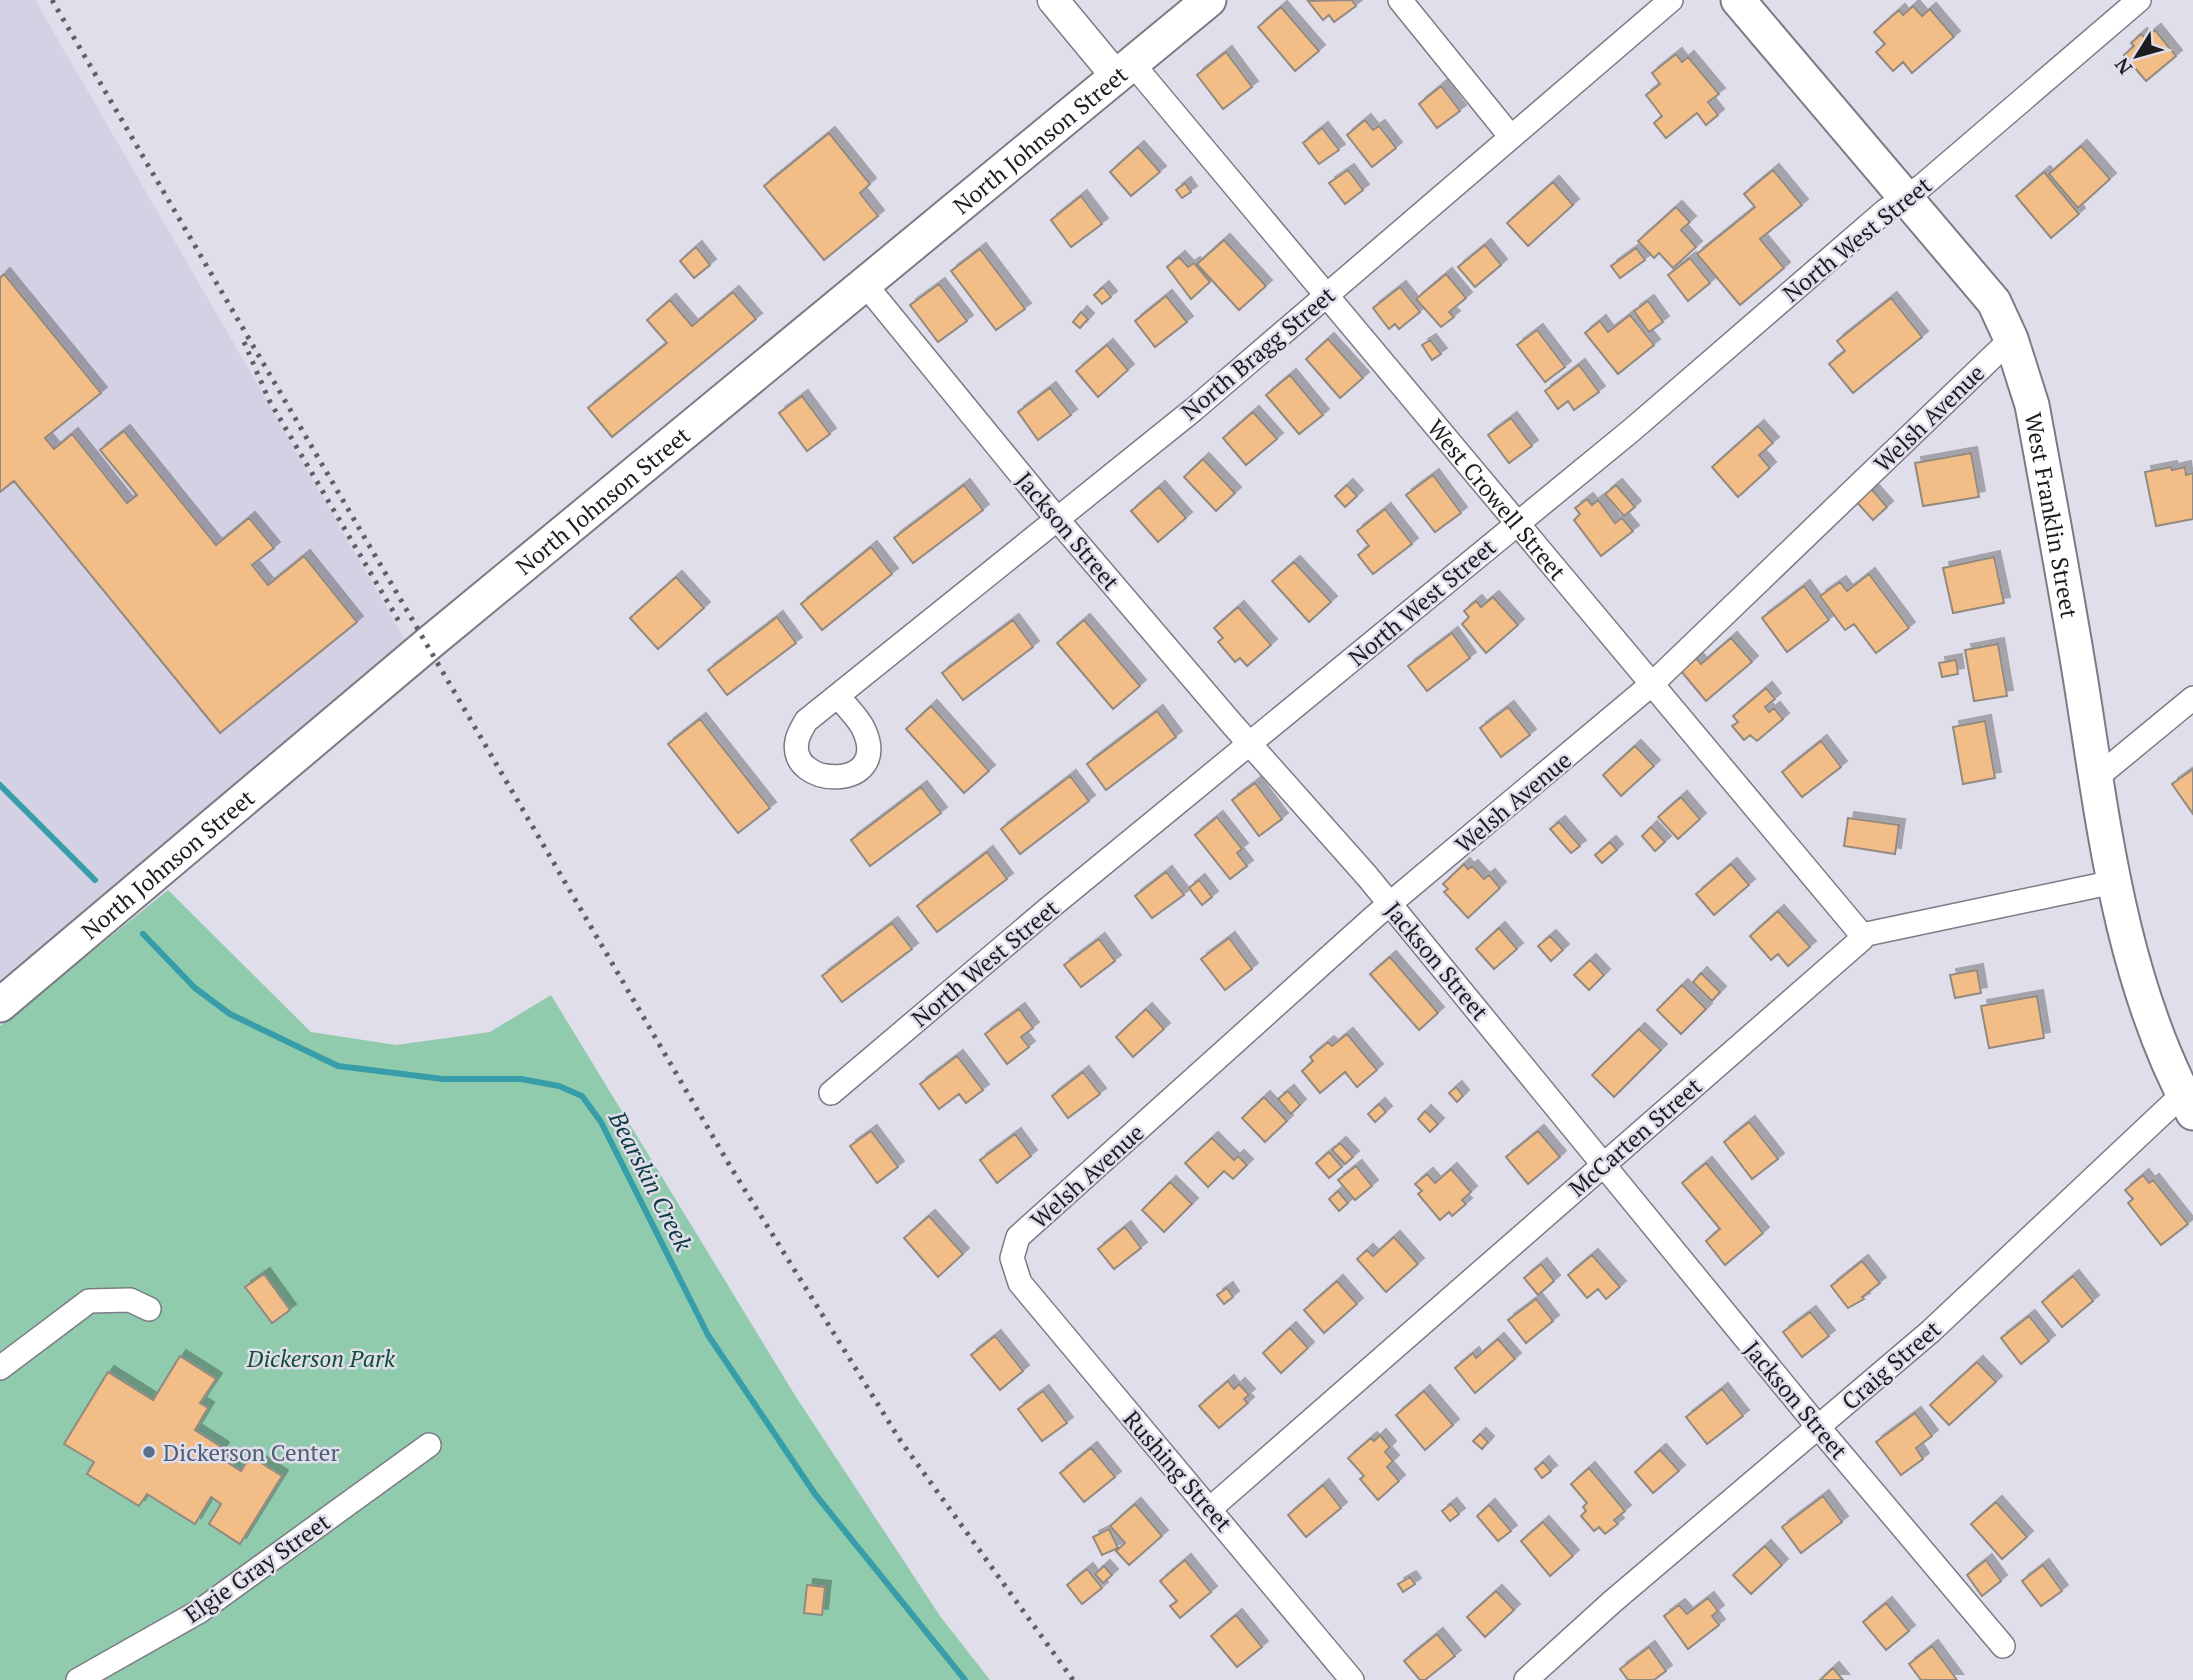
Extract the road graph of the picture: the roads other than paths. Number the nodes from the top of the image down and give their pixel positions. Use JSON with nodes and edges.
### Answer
{"nodes":[{"id":1,"x":1053,"y":0,"type":"edge"},
{"id":2,"x":1209,"y":0,"type":"edge"},
{"id":3,"x":1400,"y":0,"type":"edge"},
{"id":4,"x":1671,"y":0,"type":"edge"},
{"id":5,"x":1738,"y":0,"type":"edge"},
{"id":6,"x":2138,"y":0,"type":"edge"},
{"id":7,"x":1124,"y":69,"type":"junction"},
{"id":8,"x":1511,"y":137,"type":"junction"},
{"id":9,"x":1905,"y":197,"type":"junction"},
{"id":10,"x":864,"y":283,"type":"junction"},
{"id":11,"x":1326,"y":295,"type":"junction"},
{"id":12,"x":2011,"y":339,"type":"junction"},
{"id":13,"x":1057,"y":519,"type":"junction"},
{"id":14,"x":1517,"y":523,"type":"junction"},
{"id":15,"x":1652,"y":684,"type":"junction"},
{"id":16,"x":838,"y":696,"type":"dead end"},
{"id":17,"x":2193,"y":698,"type":"edge"},
{"id":18,"x":1250,"y":744,"type":"junction"},
{"id":19,"x":2096,"y":778,"type":"junction"},
{"id":20,"x":2114,"y":882,"type":"junction"},
{"id":21,"x":1392,"y":906,"type":"junction"},
{"id":22,"x":1862,"y":935,"type":"junction"},
{"id":23,"x":0,"y":1005,"type":"edge"},
{"id":24,"x":831,"y":1093,"type":"dead end"},
{"id":25,"x":2188,"y":1103,"type":"edge"},
{"id":26,"x":1604,"y":1164,"type":"junction"},
{"id":27,"x":1012,"y":1258,"type":"joint"},
{"id":28,"x":149,"y":1309,"type":"dead end"},
{"id":29,"x":0,"y":1368,"type":"edge"},
{"id":30,"x":1819,"y":1428,"type":"junction"},
{"id":31,"x":429,"y":1445,"type":"dead end"},
{"id":32,"x":1212,"y":1508,"type":"junction"},
{"id":33,"x":2003,"y":1646,"type":"dead end"},
{"id":34,"x":78,"y":1680,"type":"edge"},
{"id":35,"x":1352,"y":1680,"type":"edge"},
{"id":36,"x":1526,"y":1680,"type":"edge"}],
"edges":[{"from":1,"to":7,"type":"street","name":"West Crowell Street"},
{"from":2,"to":7,"type":"main road","name":"North Johnson Street"},
{"from":3,"to":8,"type":"street"},
{"from":4,"to":8,"type":"street","name":"North Bragg Street"},
{"from":5,"to":9,"type":"main road","name":"West Franklin Street"},
{"from":6,"to":9,"type":"street","name":"North West Street"},
{"from":7,"to":10,"type":"main road","name":"North Johnson Street"},
{"from":7,"to":11,"type":"street","name":"West Crowell Street"},
{"from":8,"to":11,"type":"street","name":"North Bragg Street"},
{"from":9,"to":12,"type":"main road","name":"West Franklin Street"},
{"from":9,"to":14,"type":"street","name":"North West Street"},
{"from":10,"to":13,"type":"street","name":"Jackson Street"},
{"from":10,"to":23,"type":"main road","name":"North Johnson Street"},
{"from":11,"to":13,"type":"street","name":"North Bragg Street"},
{"from":11,"to":14,"type":"street","name":"West Crowell Street"},
{"from":12,"to":15,"type":"street","name":"Welsh Avenue"},
{"from":12,"to":19,"type":"main road","name":"West Franklin Street"},
{"from":13,"to":16,"type":"street","name":"North Bragg Street"},
{"from":13,"to":18,"type":"street","name":"Jackson Street"},
{"from":14,"to":15,"type":"street","name":"West Crowell Street"},
{"from":14,"to":18,"type":"street","name":"North West Street"},
{"from":15,"to":21,"type":"street","name":"Welsh Avenue"},
{"from":15,"to":22,"type":"street","name":"West Crowell Street"},
{"from":17,"to":19,"type":"street"},
{"from":18,"to":21,"type":"street","name":"Jackson Street"},
{"from":18,"to":24,"type":"street","name":"North West Street"},
{"from":19,"to":20,"type":"main road","name":"West Franklin Street"},
{"from":20,"to":22,"type":"street"},
{"from":20,"to":25,"type":"main road","name":"West Franklin Street"},
{"from":21,"to":26,"type":"street","name":"Jackson Street"},
{"from":21,"to":27,"type":"street","name":"Welsh Avenue"},
{"from":22,"to":26,"type":"street","name":"McCarten Street"},
{"from":25,"to":30,"type":"street","name":"Craig Street"},
{"from":26,"to":30,"type":"street","name":"Jackson Street"},
{"from":26,"to":32,"type":"street","name":"McCarten Street"},
{"from":27,"to":32,"type":"street","name":"Rushing Street"},
{"from":28,"to":29,"type":"street"},
{"from":30,"to":33,"type":"street","name":"Jackson Street"},
{"from":30,"to":36,"type":"street","name":"Craig Street"},
{"from":31,"to":34,"type":"street","name":"Elgie Gray Street"},
{"from":32,"to":35,"type":"street","name":"Rushing Street"}]}
